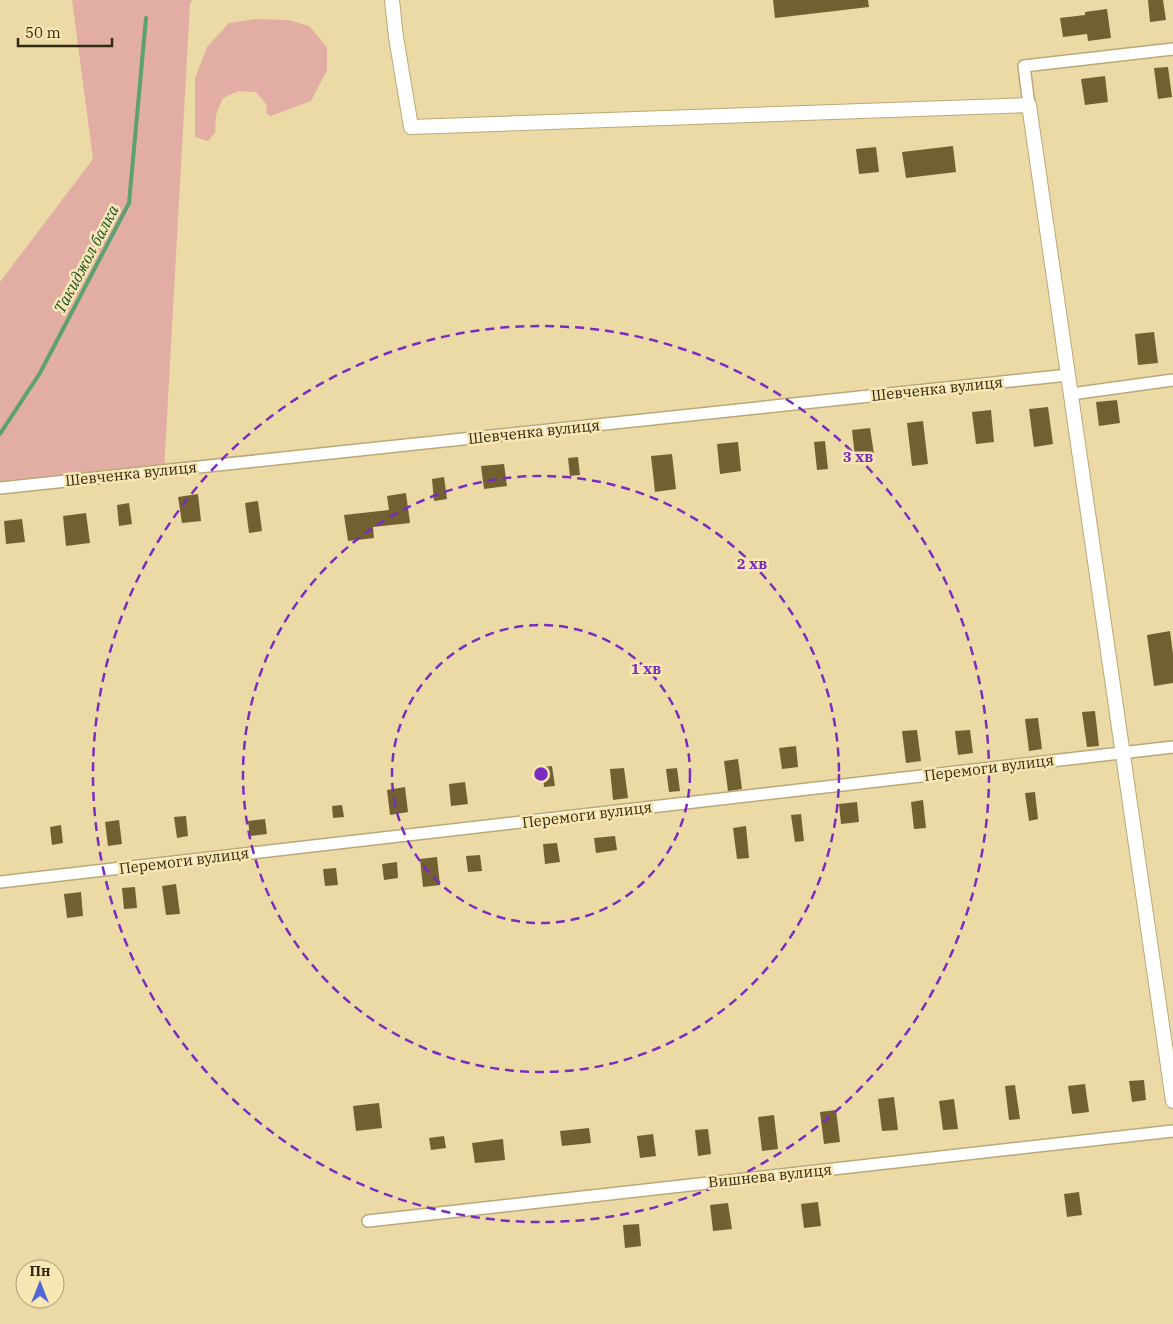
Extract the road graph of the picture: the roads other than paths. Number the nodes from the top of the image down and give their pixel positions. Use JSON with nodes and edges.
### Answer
{"nodes":[{"id":1,"x":392,"y":0,"type":"edge"},
{"id":2,"x":1173,"y":49,"type":"edge"},
{"id":3,"x":1029,"y":105,"type":"junction"},
{"id":4,"x":1068,"y":375,"type":"junction"},
{"id":5,"x":1173,"y":380,"type":"edge"},
{"id":6,"x":1071,"y":394,"type":"junction"},
{"id":7,"x":0,"y":488,"type":"edge"},
{"id":8,"x":1173,"y":747,"type":"edge"},
{"id":9,"x":1123,"y":753,"type":"junction"},
{"id":10,"x":0,"y":882,"type":"edge"},
{"id":11,"x":1173,"y":1101,"type":"edge"},
{"id":12,"x":1173,"y":1131,"type":"edge"},
{"id":13,"x":368,"y":1221,"type":"dead end"}],
"edges":[{"from":1,"to":3,"type":"street"},
{"from":2,"to":3,"type":"street"},
{"from":3,"to":4,"type":"street"},
{"from":4,"to":6,"type":"street"},
{"from":4,"to":7,"type":"street","name":"Шевченка вулиця"},
{"from":5,"to":6,"type":"street"},
{"from":6,"to":9,"type":"street"},
{"from":8,"to":9,"type":"street","name":"Перемоги вулиця"},
{"from":9,"to":10,"type":"street","name":"Перемоги вулиця"},
{"from":9,"to":11,"type":"street"},
{"from":12,"to":13,"type":"street","name":"Вишнева вулиця"}]}
